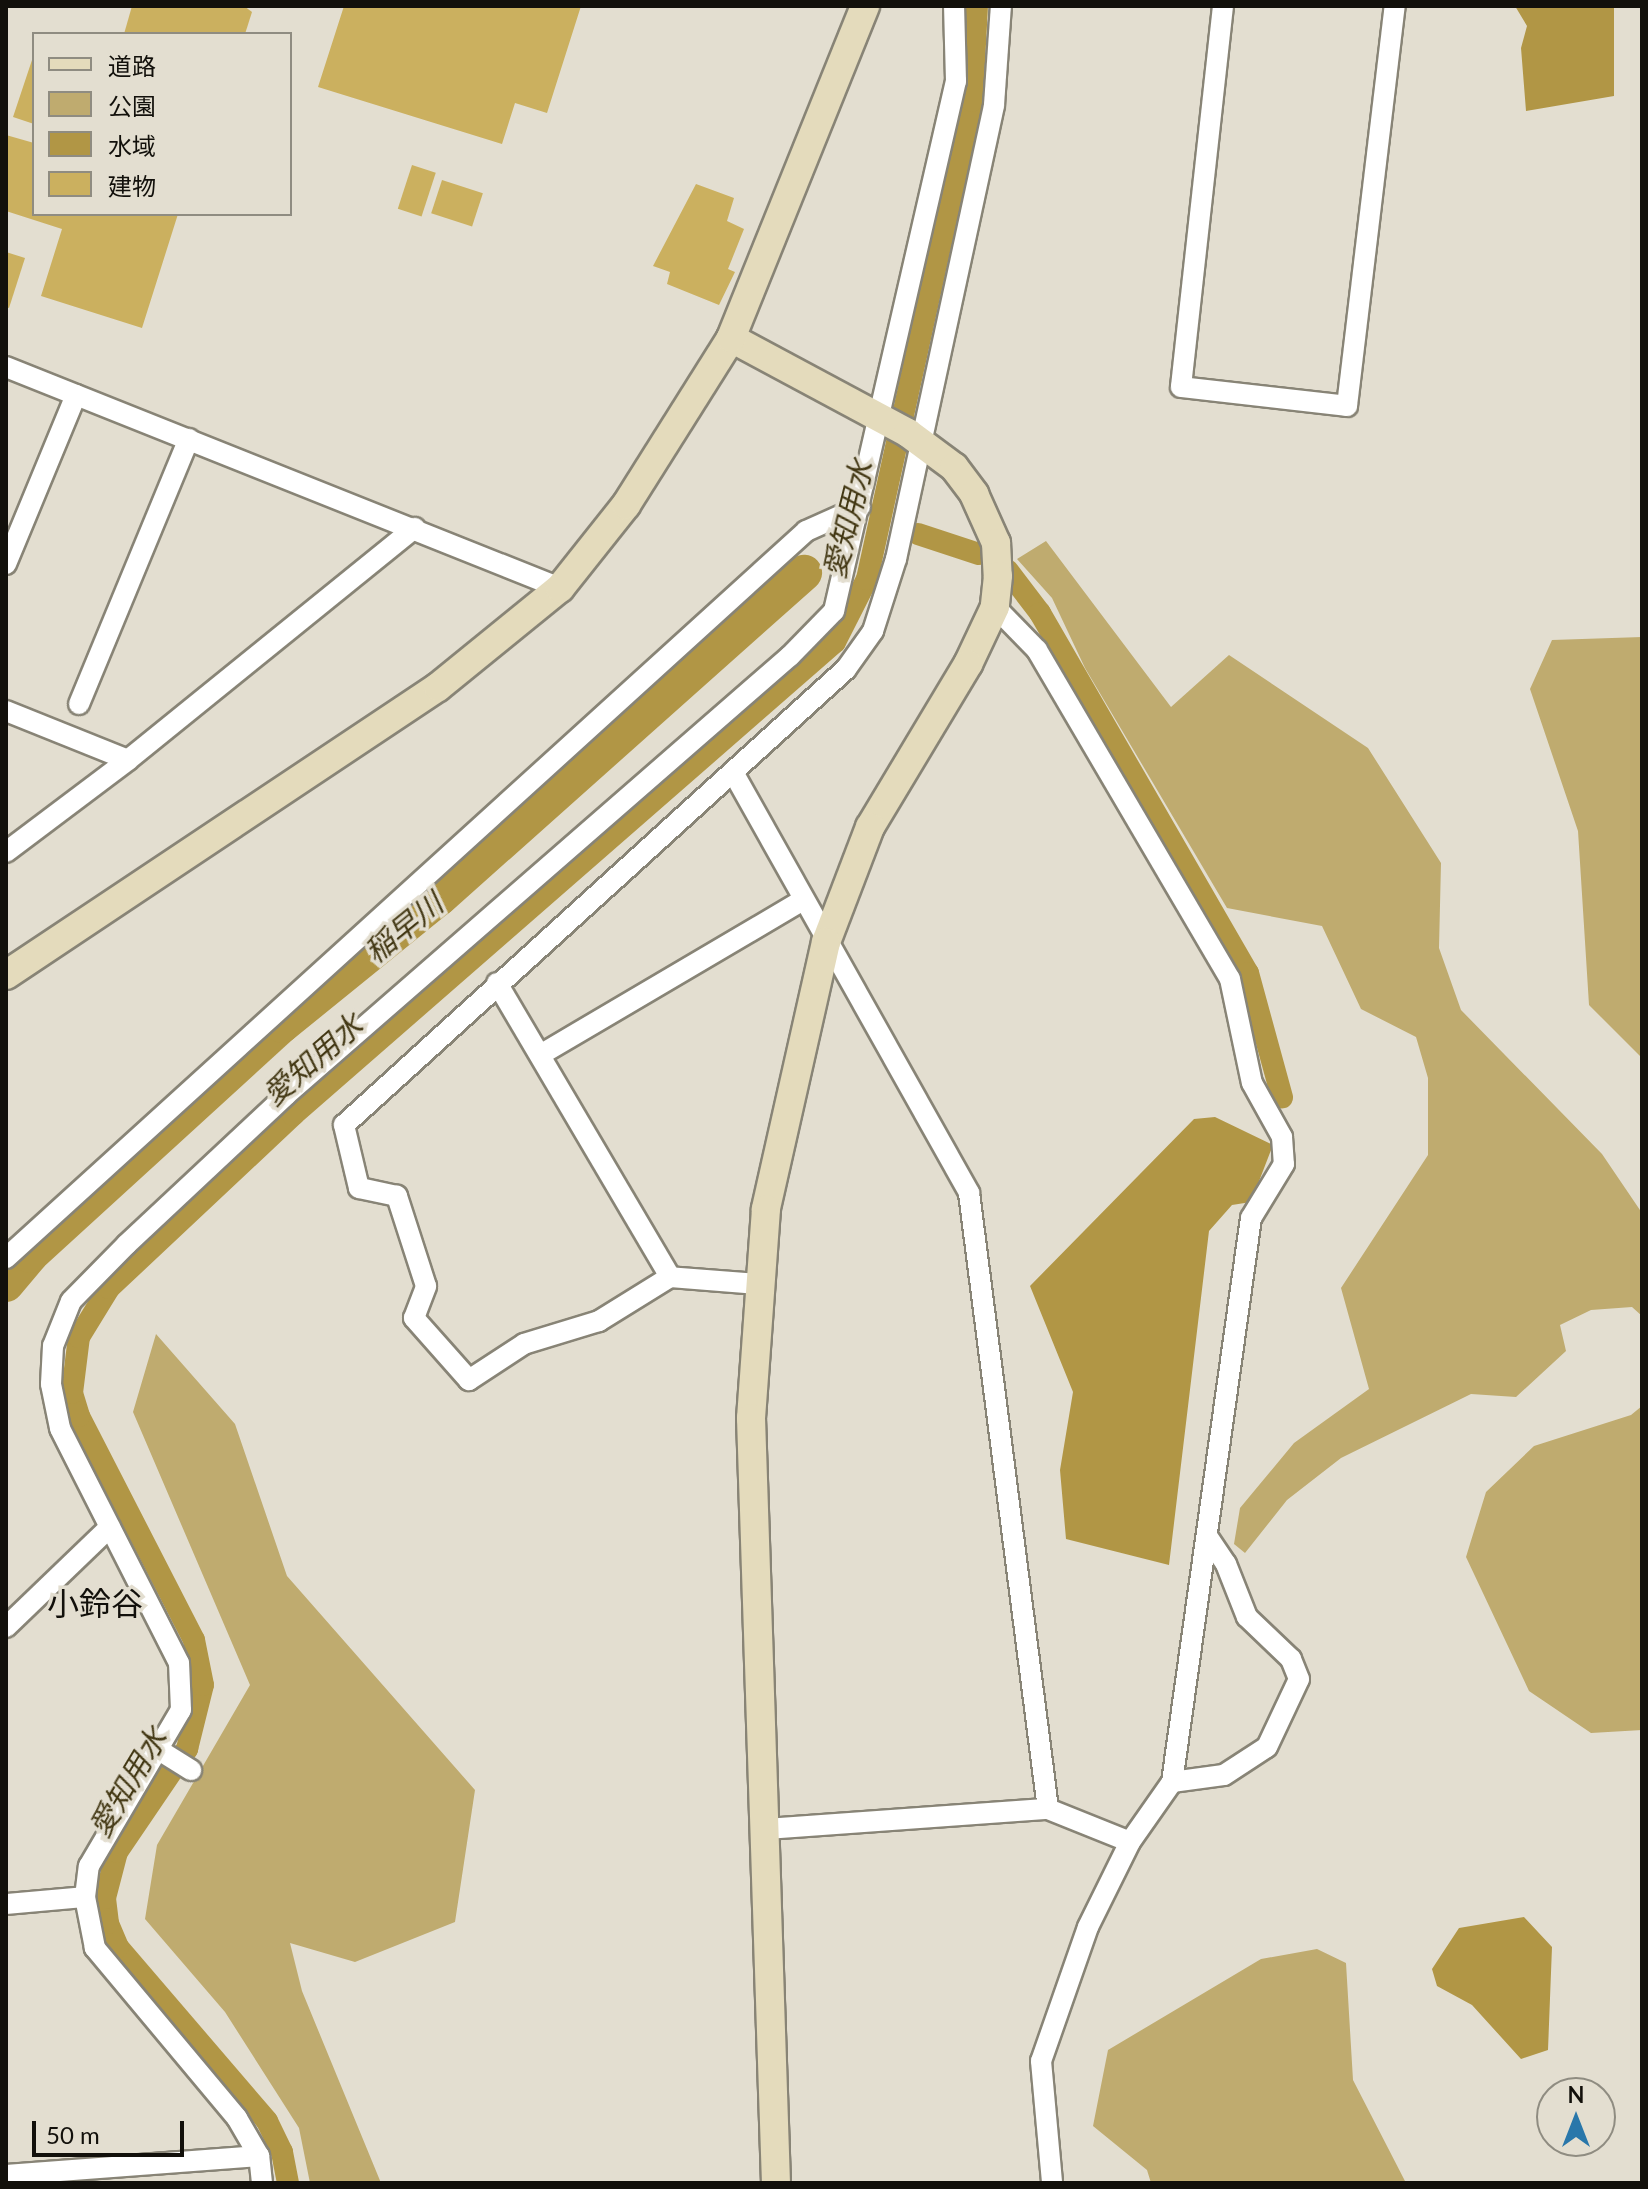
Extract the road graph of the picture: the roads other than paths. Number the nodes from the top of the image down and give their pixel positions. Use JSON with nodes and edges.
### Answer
{"nodes":[{"id":1,"x":865,"y":6,"type":"edge"},
{"id":2,"x":954,"y":6,"type":"edge"},
{"id":3,"x":1001,"y":6,"type":"edge"},
{"id":4,"x":1223,"y":6,"type":"edge"},
{"id":5,"x":1395,"y":6,"type":"edge"},
{"id":6,"x":731,"y":338,"type":"junction"},
{"id":7,"x":6,"y":367,"type":"edge"},
{"id":8,"x":76,"y":395,"type":"junction"},
{"id":9,"x":879,"y":420,"type":"junction"},
{"id":10,"x":914,"y":436,"type":"junction"},
{"id":11,"x":189,"y":439,"type":"junction"},
{"id":12,"x":860,"y":507,"type":"junction"},
{"id":13,"x":415,"y":528,"type":"junction"},
{"id":14,"x":6,"y":564,"type":"edge"},
{"id":15,"x":560,"y":588,"type":"junction"},
{"id":16,"x":995,"y":607,"type":"junction"},
{"id":17,"x":79,"y":704,"type":"dead end"},
{"id":18,"x":6,"y":711,"type":"edge"},
{"id":19,"x":128,"y":760,"type":"junction"},
{"id":20,"x":733,"y":772,"type":"junction"},
{"id":21,"x":6,"y":852,"type":"edge"},
{"id":22,"x":803,"y":900,"type":"junction"},
{"id":23,"x":826,"y":942,"type":"junction"},
{"id":24,"x":6,"y":975,"type":"edge"},
{"id":25,"x":497,"y":983,"type":"junction"},
{"id":26,"x":540,"y":1055,"type":"junction"},
{"id":27,"x":6,"y":1258,"type":"edge"},
{"id":28,"x":670,"y":1277,"type":"junction"},
{"id":29,"x":758,"y":1284,"type":"junction"},
{"id":30,"x":110,"y":1527,"type":"junction"},
{"id":31,"x":1207,"y":1536,"type":"junction"},
{"id":32,"x":6,"y":1627,"type":"edge"},
{"id":33,"x":162,"y":1752,"type":"junction"},
{"id":34,"x":191,"y":1770,"type":"dead end"},
{"id":35,"x":1172,"y":1782,"type":"junction"},
{"id":36,"x":1048,"y":1809,"type":"junction"},
{"id":37,"x":766,"y":1829,"type":"junction"},
{"id":38,"x":1130,"y":1842,"type":"junction"},
{"id":39,"x":85,"y":1897,"type":"junction"},
{"id":40,"x":6,"y":1904,"type":"edge"},
{"id":41,"x":259,"y":2156,"type":"junction"},
{"id":42,"x":6,"y":2175,"type":"edge"},
{"id":43,"x":262,"y":2183,"type":"edge"},
{"id":44,"x":776,"y":2183,"type":"edge"},
{"id":45,"x":1052,"y":2183,"type":"edge"}],
"edges":[{"from":1,"to":6,"type":"street"},
{"from":2,"to":9,"type":"street"},
{"from":3,"to":10,"type":"street"},
{"from":4,"to":5,"type":"street"},
{"from":6,"to":9,"type":"street"},
{"from":6,"to":15,"type":"street"},
{"from":7,"to":8,"type":"street"},
{"from":8,"to":11,"type":"street"},
{"from":8,"to":14,"type":"street"},
{"from":9,"to":10,"type":"street"},
{"from":9,"to":12,"type":"street"},
{"from":10,"to":16,"type":"street"},
{"from":10,"to":20,"type":"street"},
{"from":11,"to":13,"type":"street"},
{"from":11,"to":17,"type":"street"},
{"from":12,"to":27,"type":"street"},
{"from":12,"to":30,"type":"street"},
{"from":13,"to":15,"type":"street"},
{"from":13,"to":19,"type":"street"},
{"from":15,"to":24,"type":"street"},
{"from":16,"to":23,"type":"street"},
{"from":16,"to":31,"type":"street"},
{"from":18,"to":19,"type":"street"},
{"from":19,"to":21,"type":"street"},
{"from":20,"to":22,"type":"street"},
{"from":20,"to":25,"type":"street"},
{"from":22,"to":23,"type":"street"},
{"from":22,"to":26,"type":"street"},
{"from":23,"to":29,"type":"street"},
{"from":23,"to":36,"type":"street"},
{"from":25,"to":26,"type":"street"},
{"from":25,"to":28,"type":"street"},
{"from":26,"to":28,"type":"street"},
{"from":28,"to":29,"type":"street"},
{"from":29,"to":37,"type":"street"},
{"from":30,"to":32,"type":"street"},
{"from":30,"to":33,"type":"street"},
{"from":31,"to":35,"type":"street"},
{"from":31,"to":35,"type":"street"},
{"from":33,"to":34,"type":"street"},
{"from":33,"to":39,"type":"street"},
{"from":35,"to":38,"type":"street"},
{"from":36,"to":37,"type":"street"},
{"from":36,"to":38,"type":"street"},
{"from":37,"to":44,"type":"street"},
{"from":38,"to":45,"type":"street"},
{"from":39,"to":40,"type":"street"},
{"from":39,"to":41,"type":"street"},
{"from":41,"to":42,"type":"street"},
{"from":41,"to":43,"type":"street"}]}
